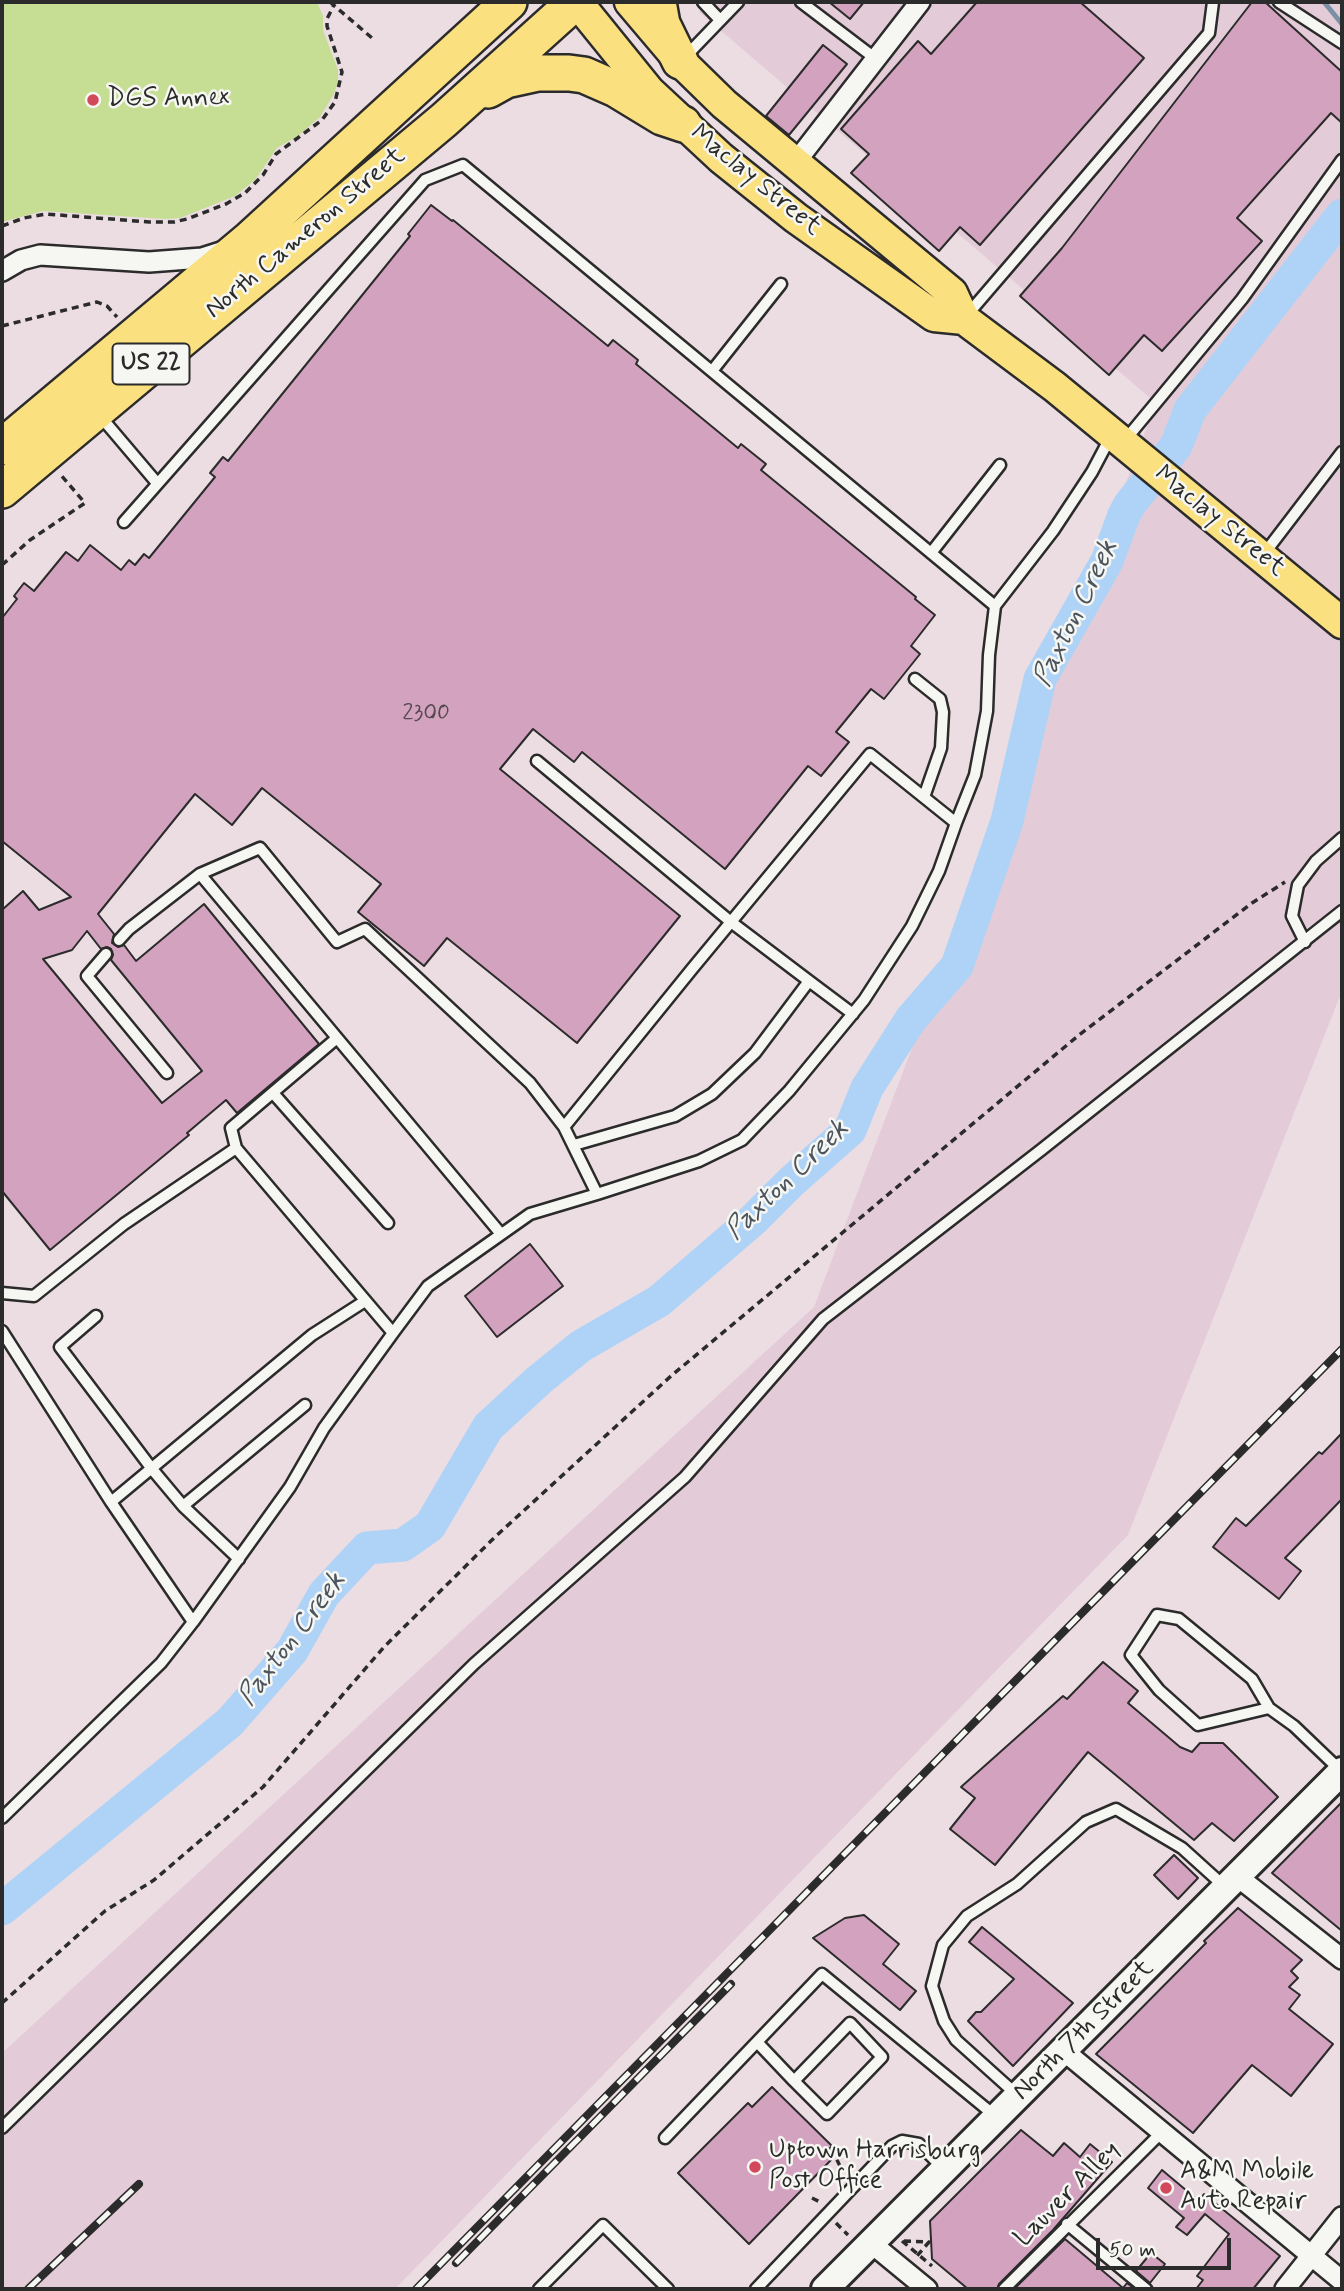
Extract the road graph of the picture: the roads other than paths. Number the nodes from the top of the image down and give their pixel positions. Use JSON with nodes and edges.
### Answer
{"nodes":[{"id":1,"x":576,"y":2,"type":"edge"},
{"id":2,"x":630,"y":2,"type":"edge"},
{"id":3,"x":658,"y":2,"type":"edge"},
{"id":4,"x":703,"y":2,"type":"edge"},
{"id":5,"x":738,"y":2,"type":"edge"},
{"id":6,"x":801,"y":2,"type":"edge"},
{"id":7,"x":920,"y":2,"type":"edge"},
{"id":8,"x":1214,"y":2,"type":"edge"},
{"id":9,"x":1279,"y":2,"type":"edge"},
{"id":10,"x":497,"y":9,"type":"edge"},
{"id":11,"x":720,"y":20,"type":"junction"},
{"id":12,"x":1342,"y":43,"type":"edge"},
{"id":13,"x":876,"y":59,"type":"junction"},
{"id":14,"x":680,"y":61,"type":"junction"},
{"id":15,"x":472,"y":96,"type":"junction"},
{"id":16,"x":683,"y":124,"type":"junction"},
{"id":17,"x":1342,"y":160,"type":"edge"},
{"id":18,"x":795,"y":163,"type":"junction"},
{"id":19,"x":250,"y":239,"type":"junction"},
{"id":20,"x":2,"y":271,"type":"edge"},
{"id":21,"x":781,"y":284,"type":"dead end"},
{"id":22,"x":964,"y":319,"type":"junction"},
{"id":23,"x":712,"y":371,"type":"junction"},
{"id":24,"x":96,"y":411,"type":"junction"},
{"id":25,"x":2,"y":447,"type":"edge"},
{"id":26,"x":1127,"y":447,"type":"junction"},
{"id":27,"x":1342,"y":452,"type":"edge"},
{"id":28,"x":1000,"y":465,"type":"dead end"},
{"id":29,"x":157,"y":483,"type":"junction"},
{"id":30,"x":2,"y":490,"type":"edge"},
{"id":31,"x":124,"y":523,"type":"dead end"},
{"id":32,"x":931,"y":553,"type":"junction"},
{"id":33,"x":1262,"y":557,"type":"junction"},
{"id":34,"x":995,"y":606,"type":"junction"},
{"id":35,"x":1342,"y":623,"type":"edge"},
{"id":36,"x":915,"y":679,"type":"dead end"},
{"id":37,"x":537,"y":761,"type":"dead end"},
{"id":38,"x":924,"y":797,"type":"junction"},
{"id":39,"x":956,"y":823,"type":"junction"},
{"id":40,"x":1342,"y":838,"type":"edge"},
{"id":41,"x":200,"y":874,"type":"junction"},
{"id":42,"x":1342,"y":911,"type":"edge"},
{"id":43,"x":731,"y":922,"type":"junction"},
{"id":44,"x":119,"y":940,"type":"dead end"},
{"id":45,"x":1305,"y":942,"type":"junction"},
{"id":46,"x":106,"y":954,"type":"dead end"},
{"id":47,"x":809,"y":981,"type":"junction"},
{"id":48,"x":853,"y":1014,"type":"junction"},
{"id":49,"x":337,"y":1038,"type":"junction"},
{"id":50,"x":167,"y":1073,"type":"dead end"},
{"id":51,"x":273,"y":1093,"type":"junction"},
{"id":52,"x":564,"y":1127,"type":"junction"},
{"id":53,"x":573,"y":1145,"type":"junction"},
{"id":54,"x":236,"y":1148,"type":"junction"},
{"id":55,"x":597,"y":1194,"type":"junction"},
{"id":56,"x":388,"y":1223,"type":"dead end"},
{"id":57,"x":501,"y":1234,"type":"junction"},
{"id":58,"x":2,"y":1293,"type":"edge"},
{"id":59,"x":365,"y":1301,"type":"junction"},
{"id":60,"x":96,"y":1316,"type":"dead end"},
{"id":61,"x":2,"y":1331,"type":"edge"},
{"id":62,"x":393,"y":1334,"type":"junction"},
{"id":63,"x":304,"y":1405,"type":"dead end"},
{"id":64,"x":152,"y":1469,"type":"junction"},
{"id":65,"x":111,"y":1502,"type":"junction"},
{"id":66,"x":183,"y":1506,"type":"junction"},
{"id":67,"x":239,"y":1559,"type":"junction"},
{"id":68,"x":193,"y":1622,"type":"junction"},
{"id":69,"x":1269,"y":1708,"type":"junction"},
{"id":70,"x":1342,"y":1771,"type":"edge"},
{"id":71,"x":2,"y":1818,"type":"edge"},
{"id":72,"x":1233,"y":1883,"type":"junction"},
{"id":73,"x":1342,"y":1959,"type":"edge"},
{"id":74,"x":757,"y":2042,"type":"junction"},
{"id":75,"x":1064,"y":2051,"type":"junction"},
{"id":76,"x":794,"y":2081,"type":"junction"},
{"id":77,"x":1019,"y":2096,"type":"junction"},
{"id":78,"x":998,"y":2117,"type":"junction"},
{"id":79,"x":2,"y":2128,"type":"edge"},
{"id":80,"x":1162,"y":2132,"type":"junction"},
{"id":81,"x":666,"y":2138,"type":"dead end"},
{"id":82,"x":945,"y":2170,"type":"junction"},
{"id":83,"x":1342,"y":2217,"type":"edge"},
{"id":84,"x":1067,"y":2224,"type":"junction"},
{"id":85,"x":861,"y":2241,"type":"junction"},
{"id":86,"x":1312,"y":2256,"type":"junction"},
{"id":87,"x":1342,"y":2281,"type":"edge"},
{"id":88,"x":540,"y":2289,"type":"edge"},
{"id":89,"x":668,"y":2289,"type":"edge"},
{"id":90,"x":756,"y":2289,"type":"edge"},
{"id":91,"x":825,"y":2289,"type":"edge"},
{"id":92,"x":927,"y":2289,"type":"edge"},
{"id":93,"x":1004,"y":2289,"type":"edge"},
{"id":94,"x":1146,"y":2289,"type":"edge"},
{"id":95,"x":1285,"y":2289,"type":"edge"}],
"edges":[{"from":1,"to":15,"type":"highway","name":"North Cameron Street","number":"US 22"},
{"from":1,"to":16,"type":"main road","name":"Maclay Street"},
{"from":2,"to":14,"type":"main road","name":"Maclay Street"},
{"from":3,"to":14,"type":"highway"},
{"from":4,"to":11,"type":"lane"},
{"from":5,"to":11,"type":"lane"},
{"from":6,"to":13,"type":"lane"},
{"from":7,"to":13,"type":"street"},
{"from":8,"to":22,"type":"lane"},
{"from":9,"to":12,"type":"lane"},
{"from":10,"to":19,"type":"highway","name":"North Cameron Street","number":"US 22"},
{"from":11,"to":14,"type":"lane"},
{"from":13,"to":18,"type":"street"},
{"from":14,"to":18,"type":"main road","name":"Maclay Street"},
{"from":15,"to":16,"type":"highway"},
{"from":15,"to":24,"type":"highway","name":"North Cameron Street","number":"US 22"},
{"from":16,"to":22,"type":"main road","name":"Maclay Street"},
{"from":17,"to":26,"type":"lane"},
{"from":18,"to":22,"type":"main road","name":"Maclay Street"},
{"from":19,"to":20,"type":"street"},
{"from":19,"to":25,"type":"highway","name":"North Cameron Street","number":"US 22"},
{"from":21,"to":23,"type":"lane"},
{"from":22,"to":26,"type":"main road","name":"Maclay Street"},
{"from":23,"to":29,"type":"lane"},
{"from":23,"to":32,"type":"lane"},
{"from":24,"to":29,"type":"lane"},
{"from":24,"to":30,"type":"highway","name":"North Cameron Street","number":"US 22"},
{"from":26,"to":33,"type":"main road","name":"Maclay Street"},
{"from":26,"to":34,"type":"lane"},
{"from":27,"to":33,"type":"lane"},
{"from":28,"to":32,"type":"lane"},
{"from":29,"to":31,"type":"lane"},
{"from":32,"to":34,"type":"lane"},
{"from":33,"to":35,"type":"main road","name":"Maclay Street"},
{"from":34,"to":39,"type":"lane"},
{"from":36,"to":38,"type":"lane"},
{"from":37,"to":43,"type":"lane"},
{"from":38,"to":39,"type":"lane"},
{"from":38,"to":43,"type":"lane"},
{"from":39,"to":48,"type":"lane"},
{"from":40,"to":45,"type":"lane"},
{"from":41,"to":44,"type":"lane"},
{"from":41,"to":49,"type":"lane"},
{"from":41,"to":52,"type":"lane"},
{"from":42,"to":45,"type":"lane"},
{"from":43,"to":47,"type":"lane"},
{"from":43,"to":52,"type":"lane"},
{"from":45,"to":79,"type":"lane"},
{"from":46,"to":50,"type":"lane"},
{"from":47,"to":48,"type":"lane"},
{"from":47,"to":53,"type":"lane"},
{"from":48,"to":55,"type":"lane"},
{"from":49,"to":51,"type":"lane"},
{"from":49,"to":57,"type":"lane"},
{"from":51,"to":54,"type":"lane"},
{"from":51,"to":56,"type":"lane"},
{"from":52,"to":53,"type":"lane"},
{"from":53,"to":55,"type":"lane"},
{"from":54,"to":58,"type":"lane"},
{"from":54,"to":59,"type":"lane"},
{"from":55,"to":57,"type":"lane"},
{"from":57,"to":62,"type":"lane"},
{"from":59,"to":62,"type":"lane"},
{"from":59,"to":64,"type":"lane"},
{"from":60,"to":64,"type":"lane"},
{"from":61,"to":65,"type":"lane"},
{"from":62,"to":67,"type":"lane"},
{"from":63,"to":66,"type":"lane"},
{"from":64,"to":65,"type":"lane"},
{"from":64,"to":66,"type":"lane"},
{"from":65,"to":68,"type":"lane"},
{"from":66,"to":67,"type":"lane"},
{"from":67,"to":68,"type":"lane"},
{"from":68,"to":71,"type":"lane"},
{"from":69,"to":69,"type":"lane"},
{"from":69,"to":70,"type":"lane"},
{"from":70,"to":72,"type":"main road","name":"North 7th Street"},
{"from":72,"to":73,"type":"street"},
{"from":72,"to":75,"type":"main road","name":"North 7th Street"},
{"from":72,"to":77,"type":"lane"},
{"from":74,"to":76,"type":"lane"},
{"from":74,"to":78,"type":"lane"},
{"from":74,"to":81,"type":"lane"},
{"from":75,"to":77,"type":"main road","name":"North 7th Street"},
{"from":75,"to":80,"type":"street"},
{"from":76,"to":76,"type":"lane"},
{"from":77,"to":78,"type":"main road","name":"North 7th Street"},
{"from":78,"to":82,"type":"main road","name":"North 7th Street"},
{"from":80,"to":84,"type":"lane","name":"Lauver Alley"},
{"from":80,"to":86,"type":"street"},
{"from":82,"to":85,"type":"main road","name":"North 7th Street"},
{"from":82,"to":90,"type":"lane"},
{"from":83,"to":86,"type":"street"},
{"from":84,"to":93,"type":"lane","name":"Lauver Alley"},
{"from":84,"to":94,"type":"lane"},
{"from":85,"to":91,"type":"main road","name":"North 7th Street"},
{"from":85,"to":92,"type":"street"},
{"from":86,"to":87,"type":"street"},
{"from":86,"to":95,"type":"street"},
{"from":88,"to":89,"type":"lane"}]}
